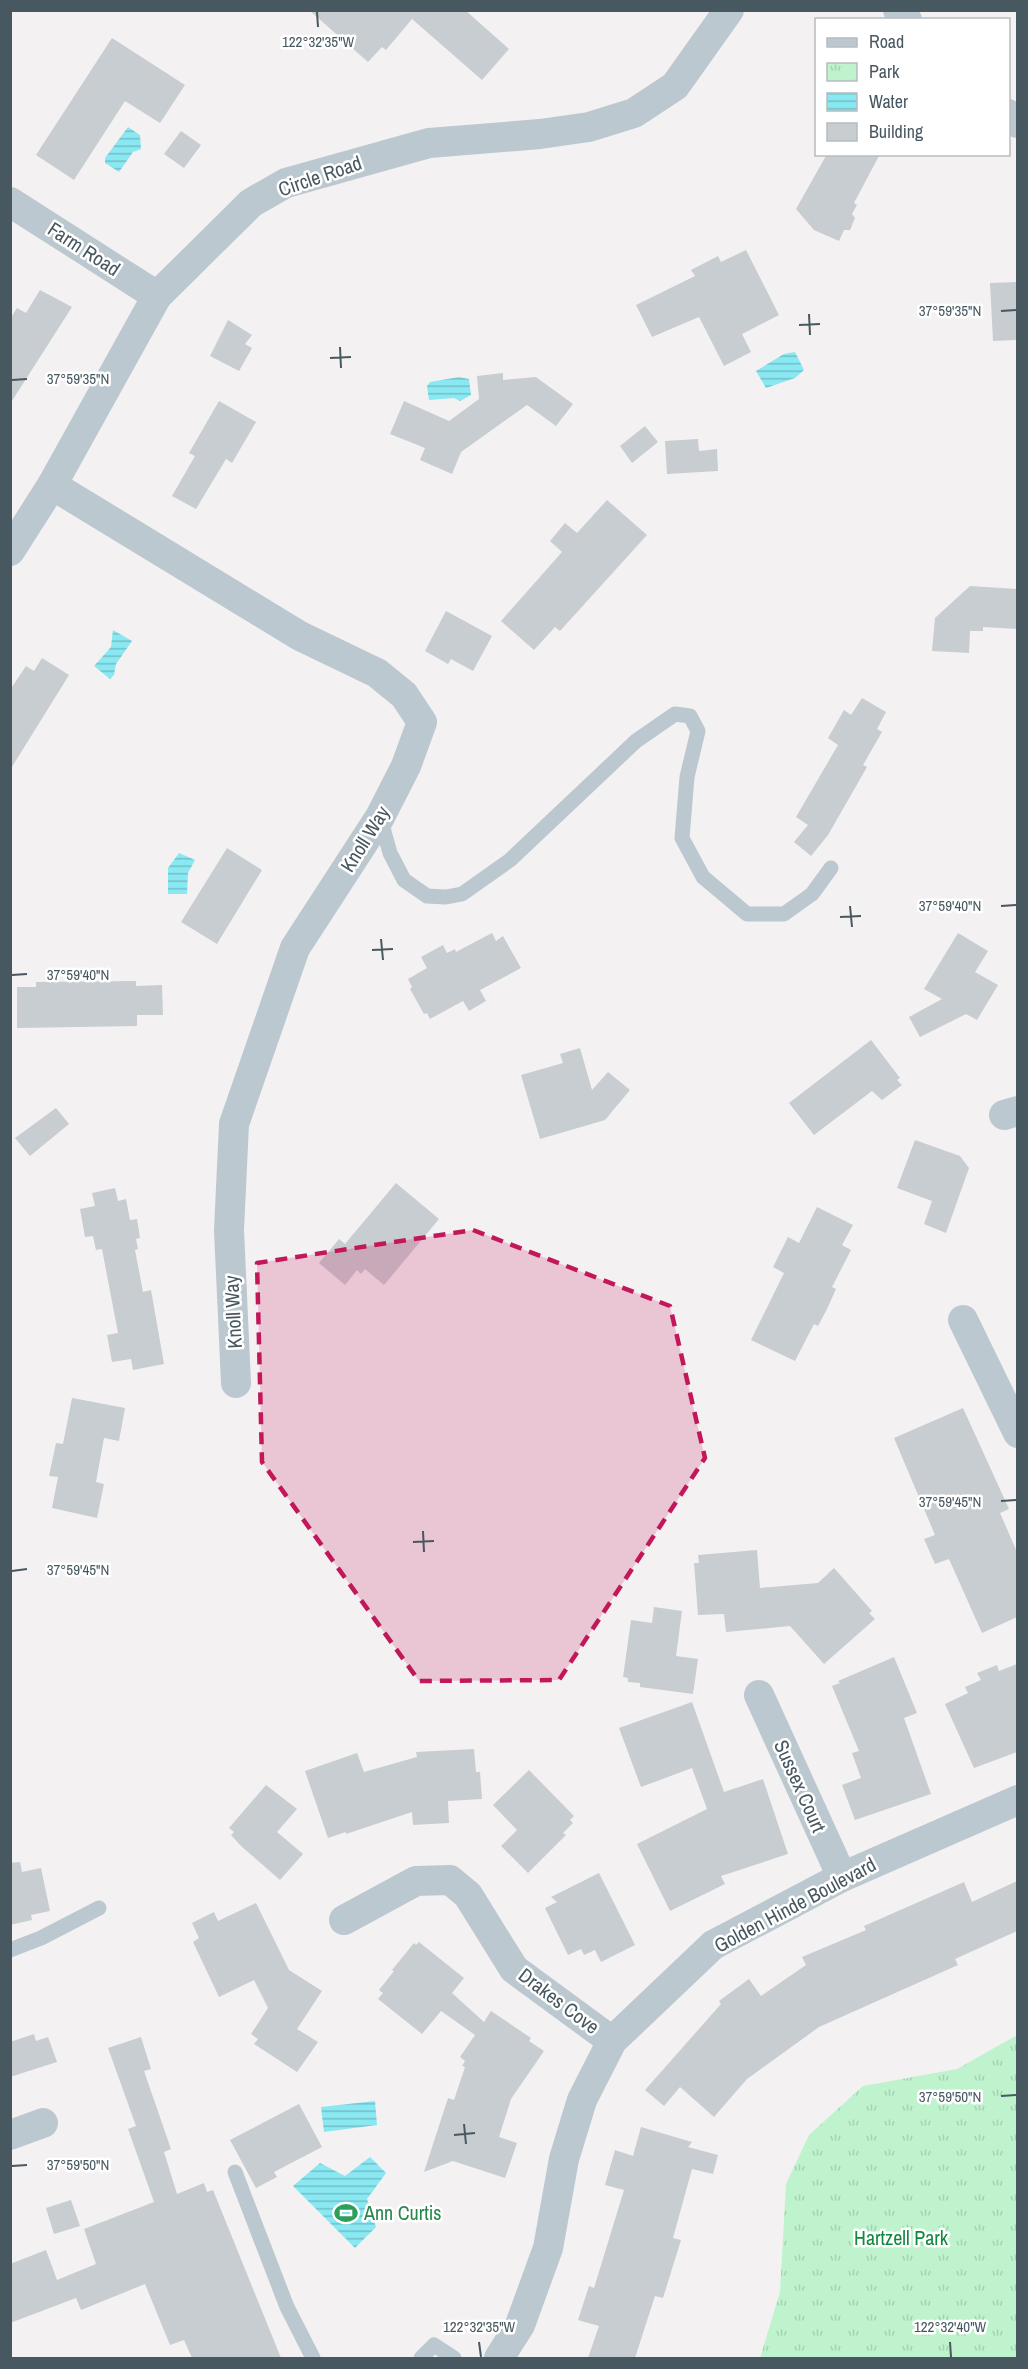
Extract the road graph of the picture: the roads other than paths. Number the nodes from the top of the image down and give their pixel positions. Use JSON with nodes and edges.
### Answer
{"nodes":[{"id":1,"x":729,"y":10,"type":"edge"},
{"id":2,"x":10,"y":202,"type":"edge"},
{"id":3,"x":156,"y":296,"type":"junction"},
{"id":4,"x":52,"y":485,"type":"junction"},
{"id":5,"x":10,"y":551,"type":"edge"},
{"id":6,"x":381,"y":818,"type":"junction"},
{"id":7,"x":831,"y":868,"type":"dead end"},
{"id":8,"x":963,"y":1320,"type":"dead end"},
{"id":9,"x":236,"y":1383,"type":"dead end"},
{"id":10,"x":1017,"y":1433,"type":"edge"},
{"id":11,"x":759,"y":1695,"type":"dead end"},
{"id":12,"x":1017,"y":1800,"type":"edge"},
{"id":13,"x":842,"y":1877,"type":"junction"},
{"id":14,"x":99,"y":1908,"type":"dead end"},
{"id":15,"x":344,"y":1920,"type":"dead end"},
{"id":16,"x":10,"y":1950,"type":"edge"},
{"id":17,"x":612,"y":2041,"type":"junction"},
{"id":18,"x":43,"y":2123,"type":"dead end"},
{"id":19,"x":10,"y":2135,"type":"edge"},
{"id":20,"x":235,"y":2172,"type":"dead end"},
{"id":21,"x":313,"y":2358,"type":"edge"},
{"id":22,"x":421,"y":2358,"type":"edge"},
{"id":23,"x":454,"y":2358,"type":"edge"},
{"id":24,"x":499,"y":2358,"type":"edge"}],
"edges":[{"from":1,"to":3,"type":"street","name":"Circle Road"},
{"from":2,"to":3,"type":"street","name":"Farm Road"},
{"from":3,"to":4,"type":"street","name":"Circle Road"},
{"from":4,"to":5,"type":"street","name":"Circle Road"},
{"from":4,"to":6,"type":"street","name":"Knoll Way"},
{"from":6,"to":7,"type":"lane"},
{"from":6,"to":9,"type":"street","name":"Knoll Way"},
{"from":8,"to":10,"type":"street"},
{"from":11,"to":13,"type":"street","name":"Sussex Court"},
{"from":12,"to":13,"type":"street","name":"Golden Hinde Boulevard"},
{"from":13,"to":17,"type":"street","name":"Golden Hinde Boulevard"},
{"from":14,"to":16,"type":"lane"},
{"from":15,"to":17,"type":"street","name":"Drakes Cove"},
{"from":17,"to":24,"type":"street","name":"Golden Hinde Boulevard"},
{"from":18,"to":19,"type":"street"},
{"from":20,"to":21,"type":"lane"},
{"from":22,"to":23,"type":"lane"}]}
